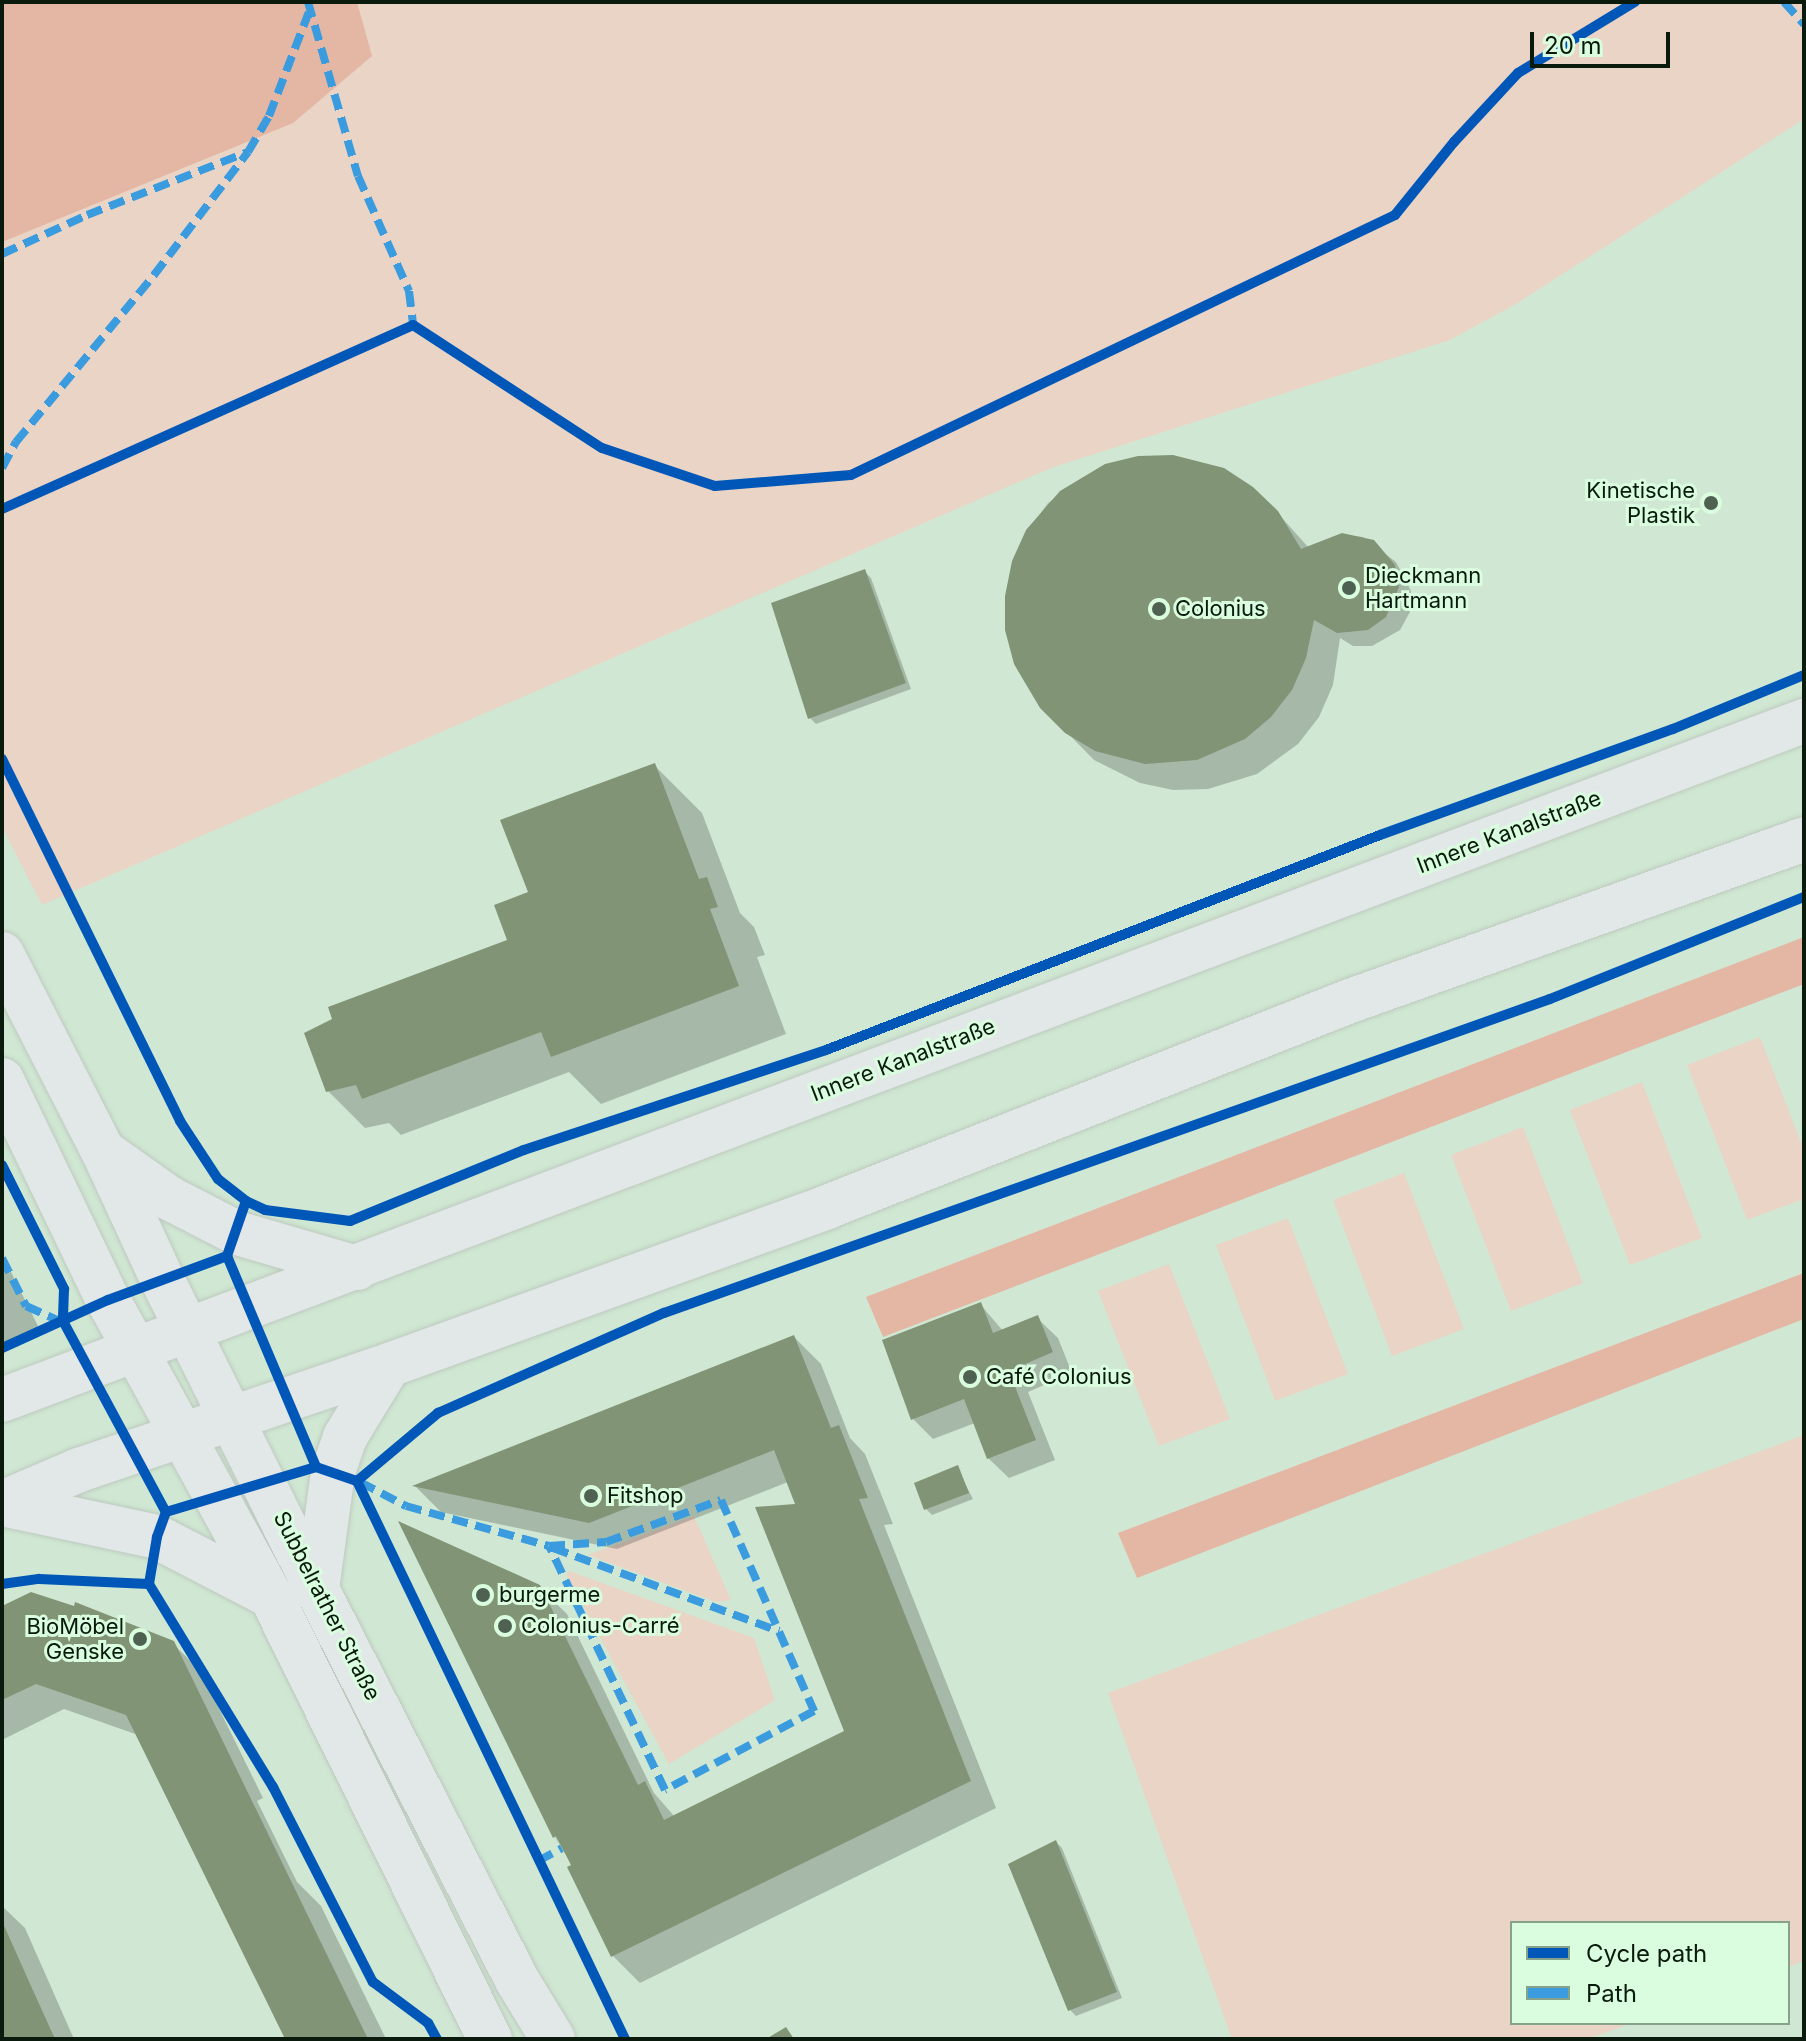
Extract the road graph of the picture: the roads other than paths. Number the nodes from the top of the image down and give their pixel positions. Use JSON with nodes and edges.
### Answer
{"nodes":[{"id":1,"x":1804,"y":721,"type":"edge"},
{"id":2,"x":1804,"y":839,"type":"edge"},
{"id":3,"x":2,"y":954,"type":"edge"},
{"id":4,"x":2,"y":1080,"type":"edge"},
{"id":5,"x":103,"y":1151,"type":"junction"},
{"id":6,"x":357,"y":1268,"type":"junction"},
{"id":7,"x":187,"y":1329,"type":"junction"},
{"id":8,"x":135,"y":1350,"type":"junction"},
{"id":9,"x":389,"y":1365,"type":"junction"},
{"id":10,"x":2,"y":1400,"type":"edge"},
{"id":11,"x":231,"y":1419,"type":"junction"},
{"id":12,"x":181,"y":1435,"type":"junction"},
{"id":13,"x":2,"y":1504,"type":"edge"},
{"id":14,"x":317,"y":1589,"type":"junction"},
{"id":15,"x":271,"y":1596,"type":"junction"},
{"id":16,"x":490,"y":2039,"type":"edge"},
{"id":17,"x":553,"y":2039,"type":"edge"}],
"edges":[{"from":1,"to":6,"type":"main road","name":"Innere Kanalstraße"},
{"from":2,"to":9,"type":"main road"},
{"from":3,"to":5,"type":"main road","name":"Subbelrather Straße"},
{"from":4,"to":8,"type":"main road","name":"Subbelrather Straße"},
{"from":5,"to":6,"type":"main road"},
{"from":5,"to":7,"type":"main road","name":"Subbelrather Straße"},
{"from":6,"to":7,"type":"main road","name":"Innere Kanalstraße"},
{"from":7,"to":8,"type":"main road","name":"Innere Kanalstraße"},
{"from":7,"to":11,"type":"main road","name":"Subbelrather Straße"},
{"from":8,"to":10,"type":"main road","name":"Innere Kanalstraße"},
{"from":8,"to":12,"type":"main road","name":"Subbelrather Straße"},
{"from":9,"to":11,"type":"main road"},
{"from":9,"to":14,"type":"main road"},
{"from":11,"to":12,"type":"main road"},
{"from":11,"to":14,"type":"main road","name":"Subbelrather Straße"},
{"from":12,"to":13,"type":"main road"},
{"from":12,"to":15,"type":"main road","name":"Subbelrather Straße"},
{"from":13,"to":15,"type":"main road"},
{"from":14,"to":17,"type":"main road","name":"Subbelrather Straße"},
{"from":15,"to":16,"type":"main road","name":"Subbelrather Straße"}]}
